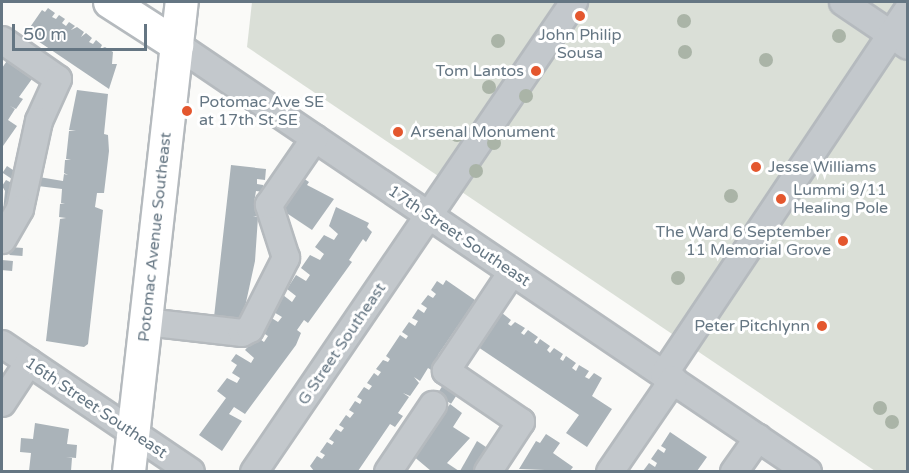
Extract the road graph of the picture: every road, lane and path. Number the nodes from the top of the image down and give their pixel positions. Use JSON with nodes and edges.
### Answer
{"nodes":[{"id":1,"x":110,"y":2,"type":"edge"},
{"id":2,"x":182,"y":2,"type":"edge"},
{"id":3,"x":574,"y":2,"type":"edge"},
{"id":4,"x":843,"y":2,"type":"edge"},
{"id":5,"x":908,"y":9,"type":"edge"},
{"id":6,"x":2,"y":40,"type":"edge"},
{"id":7,"x":899,"y":40,"type":"edge"},
{"id":8,"x":177,"y":45,"type":"junction"},
{"id":9,"x":315,"y":138,"type":"junction"},
{"id":10,"x":429,"y":216,"type":"junction"},
{"id":11,"x":2,"y":240,"type":"edge"},
{"id":12,"x":512,"y":273,"type":"junction"},
{"id":13,"x":146,"y":322,"type":"junction"},
{"id":14,"x":2,"y":344,"type":"edge"},
{"id":15,"x":29,"y":362,"type":"junction"},
{"id":16,"x":668,"y":377,"type":"junction"},
{"id":17,"x":2,"y":403,"type":"edge"},
{"id":18,"x":433,"y":405,"type":"dead end"},
{"id":19,"x":134,"y":433,"type":"junction"},
{"id":20,"x":758,"y":438,"type":"junction"},
{"id":21,"x":397,"y":468,"type":"edge"},
{"id":22,"x":129,"y":471,"type":"edge"},
{"id":23,"x":190,"y":471,"type":"edge"},
{"id":24,"x":254,"y":471,"type":"edge"},
{"id":25,"x":488,"y":471,"type":"edge"},
{"id":26,"x":610,"y":471,"type":"edge"},
{"id":27,"x":734,"y":471,"type":"edge"},
{"id":28,"x":808,"y":471,"type":"edge"}],
"edges":[{"from":1,"to":8,"type":"main road","name":"17th Street Southeast"},
{"from":2,"to":8,"type":"main road","name":"Potomac Avenue Southeast"},
{"from":3,"to":10,"type":"street","name":"G Street Southeast"},
{"from":4,"to":7,"type":"street"},
{"from":5,"to":7,"type":"street"},
{"from":6,"to":11,"type":"street"},
{"from":7,"to":16,"type":"street"},
{"from":8,"to":9,"type":"street","name":"17th Street Southeast"},
{"from":8,"to":13,"type":"main road","name":"Potomac Avenue Southeast"},
{"from":9,"to":10,"type":"street","name":"17th Street Southeast"},
{"from":9,"to":13,"type":"street"},
{"from":10,"to":12,"type":"street","name":"17th Street Southeast"},
{"from":10,"to":24,"type":"street","name":"G Street Southeast"},
{"from":12,"to":16,"type":"street","name":"17th Street Southeast"},
{"from":12,"to":25,"type":"street"},
{"from":13,"to":19,"type":"main road","name":"Potomac Avenue Southeast"},
{"from":14,"to":15,"type":"street","name":"16th Street Southeast"},
{"from":15,"to":17,"type":"street"},
{"from":15,"to":19,"type":"street","name":"16th Street Southeast"},
{"from":16,"to":20,"type":"street","name":"17th Street Southeast"},
{"from":16,"to":26,"type":"street"},
{"from":18,"to":21,"type":"street"},
{"from":19,"to":22,"type":"main road","name":"Potomac Avenue Southeast"},
{"from":19,"to":23,"type":"street","name":"16th Street Southeast"},
{"from":20,"to":27,"type":"street"},
{"from":20,"to":28,"type":"street","name":"17th Street Southeast"}]}
